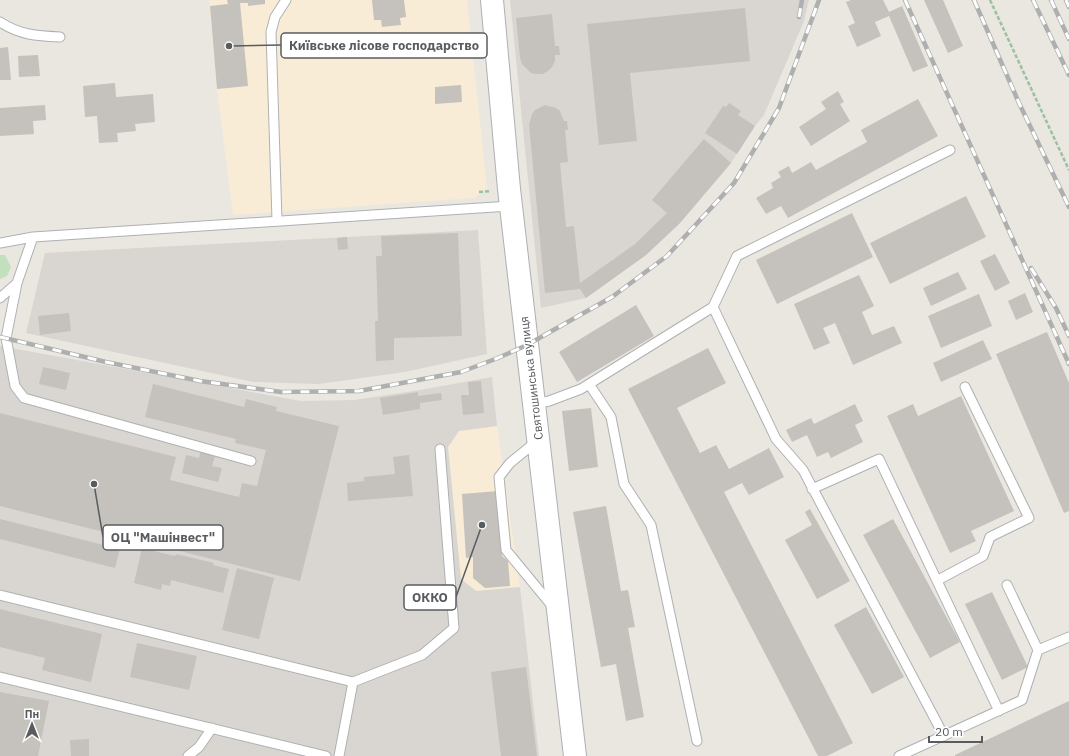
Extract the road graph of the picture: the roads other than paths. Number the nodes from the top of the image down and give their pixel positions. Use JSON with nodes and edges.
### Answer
{"nodes":[{"id":1,"x":286,"y":0,"type":"edge"},
{"id":2,"x":492,"y":0,"type":"edge"},
{"id":3,"x":0,"y":22,"type":"edge"},
{"id":4,"x":60,"y":37,"type":"dead end"},
{"id":5,"x":950,"y":150,"type":"dead end"},
{"id":6,"x":511,"y":206,"type":"junction"},
{"id":7,"x":277,"y":220,"type":"junction"},
{"id":8,"x":33,"y":237,"type":"junction"},
{"id":9,"x":0,"y":243,"type":"edge"},
{"id":10,"x":17,"y":283,"type":"junction"},
{"id":11,"x":0,"y":298,"type":"edge"},
{"id":12,"x":713,"y":307,"type":"junction"},
{"id":13,"x":589,"y":384,"type":"junction"},
{"id":14,"x":965,"y":387,"type":"dead end"},
{"id":15,"x":534,"y":404,"type":"junction"},
{"id":16,"x":538,"y":440,"type":"junction"},
{"id":17,"x":440,"y":449,"type":"dead end"},
{"id":18,"x":251,"y":461,"type":"dead end"},
{"id":19,"x":812,"y":489,"type":"junction"},
{"id":20,"x":938,"y":580,"type":"junction"},
{"id":21,"x":1007,"y":584,"type":"dead end"},
{"id":22,"x":0,"y":595,"type":"edge"},
{"id":23,"x":558,"y":612,"type":"junction"},
{"id":24,"x":1069,"y":637,"type":"edge"},
{"id":25,"x":1038,"y":650,"type":"junction"},
{"id":26,"x":0,"y":677,"type":"edge"},
{"id":27,"x":354,"y":682,"type":"junction"},
{"id":28,"x":999,"y":710,"type":"junction"},
{"id":29,"x":212,"y":728,"type":"junction"},
{"id":30,"x":944,"y":736,"type":"junction"},
{"id":31,"x":697,"y":742,"type":"dead end"},
{"id":32,"x":188,"y":756,"type":"edge"},
{"id":33,"x":326,"y":756,"type":"edge"},
{"id":34,"x":338,"y":756,"type":"edge"},
{"id":35,"x":574,"y":756,"type":"edge"},
{"id":36,"x":899,"y":756,"type":"edge"}],
"edges":[{"from":1,"to":7,"type":"lane"},
{"from":2,"to":6,"type":"main road","name":"Святошинська вулиця"},
{"from":3,"to":4,"type":"lane"},
{"from":5,"to":12,"type":"lane"},
{"from":6,"to":7,"type":"lane"},
{"from":6,"to":15,"type":"main road","name":"Святошинська вулиця"},
{"from":7,"to":8,"type":"lane"},
{"from":8,"to":9,"type":"lane"},
{"from":8,"to":10,"type":"lane"},
{"from":10,"to":11,"type":"lane"},
{"from":10,"to":18,"type":"lane"},
{"from":12,"to":13,"type":"lane"},
{"from":12,"to":19,"type":"lane"},
{"from":13,"to":15,"type":"lane"},
{"from":13,"to":31,"type":"lane"},
{"from":14,"to":20,"type":"lane"},
{"from":15,"to":16,"type":"main road","name":"Святошинська вулиця"},
{"from":16,"to":23,"type":"main road","name":"Святошинська вулиця"},
{"from":16,"to":23,"type":"lane"},
{"from":17,"to":27,"type":"lane"},
{"from":19,"to":20,"type":"lane"},
{"from":19,"to":30,"type":"lane"},
{"from":20,"to":28,"type":"lane"},
{"from":21,"to":25,"type":"lane"},
{"from":22,"to":27,"type":"lane"},
{"from":23,"to":35,"type":"main road","name":"Святошинська вулиця"},
{"from":24,"to":25,"type":"lane"},
{"from":25,"to":28,"type":"lane"},
{"from":26,"to":29,"type":"lane"},
{"from":27,"to":34,"type":"lane"},
{"from":28,"to":30,"type":"lane"},
{"from":29,"to":32,"type":"lane"},
{"from":29,"to":33,"type":"lane"},
{"from":30,"to":36,"type":"lane"}]}
